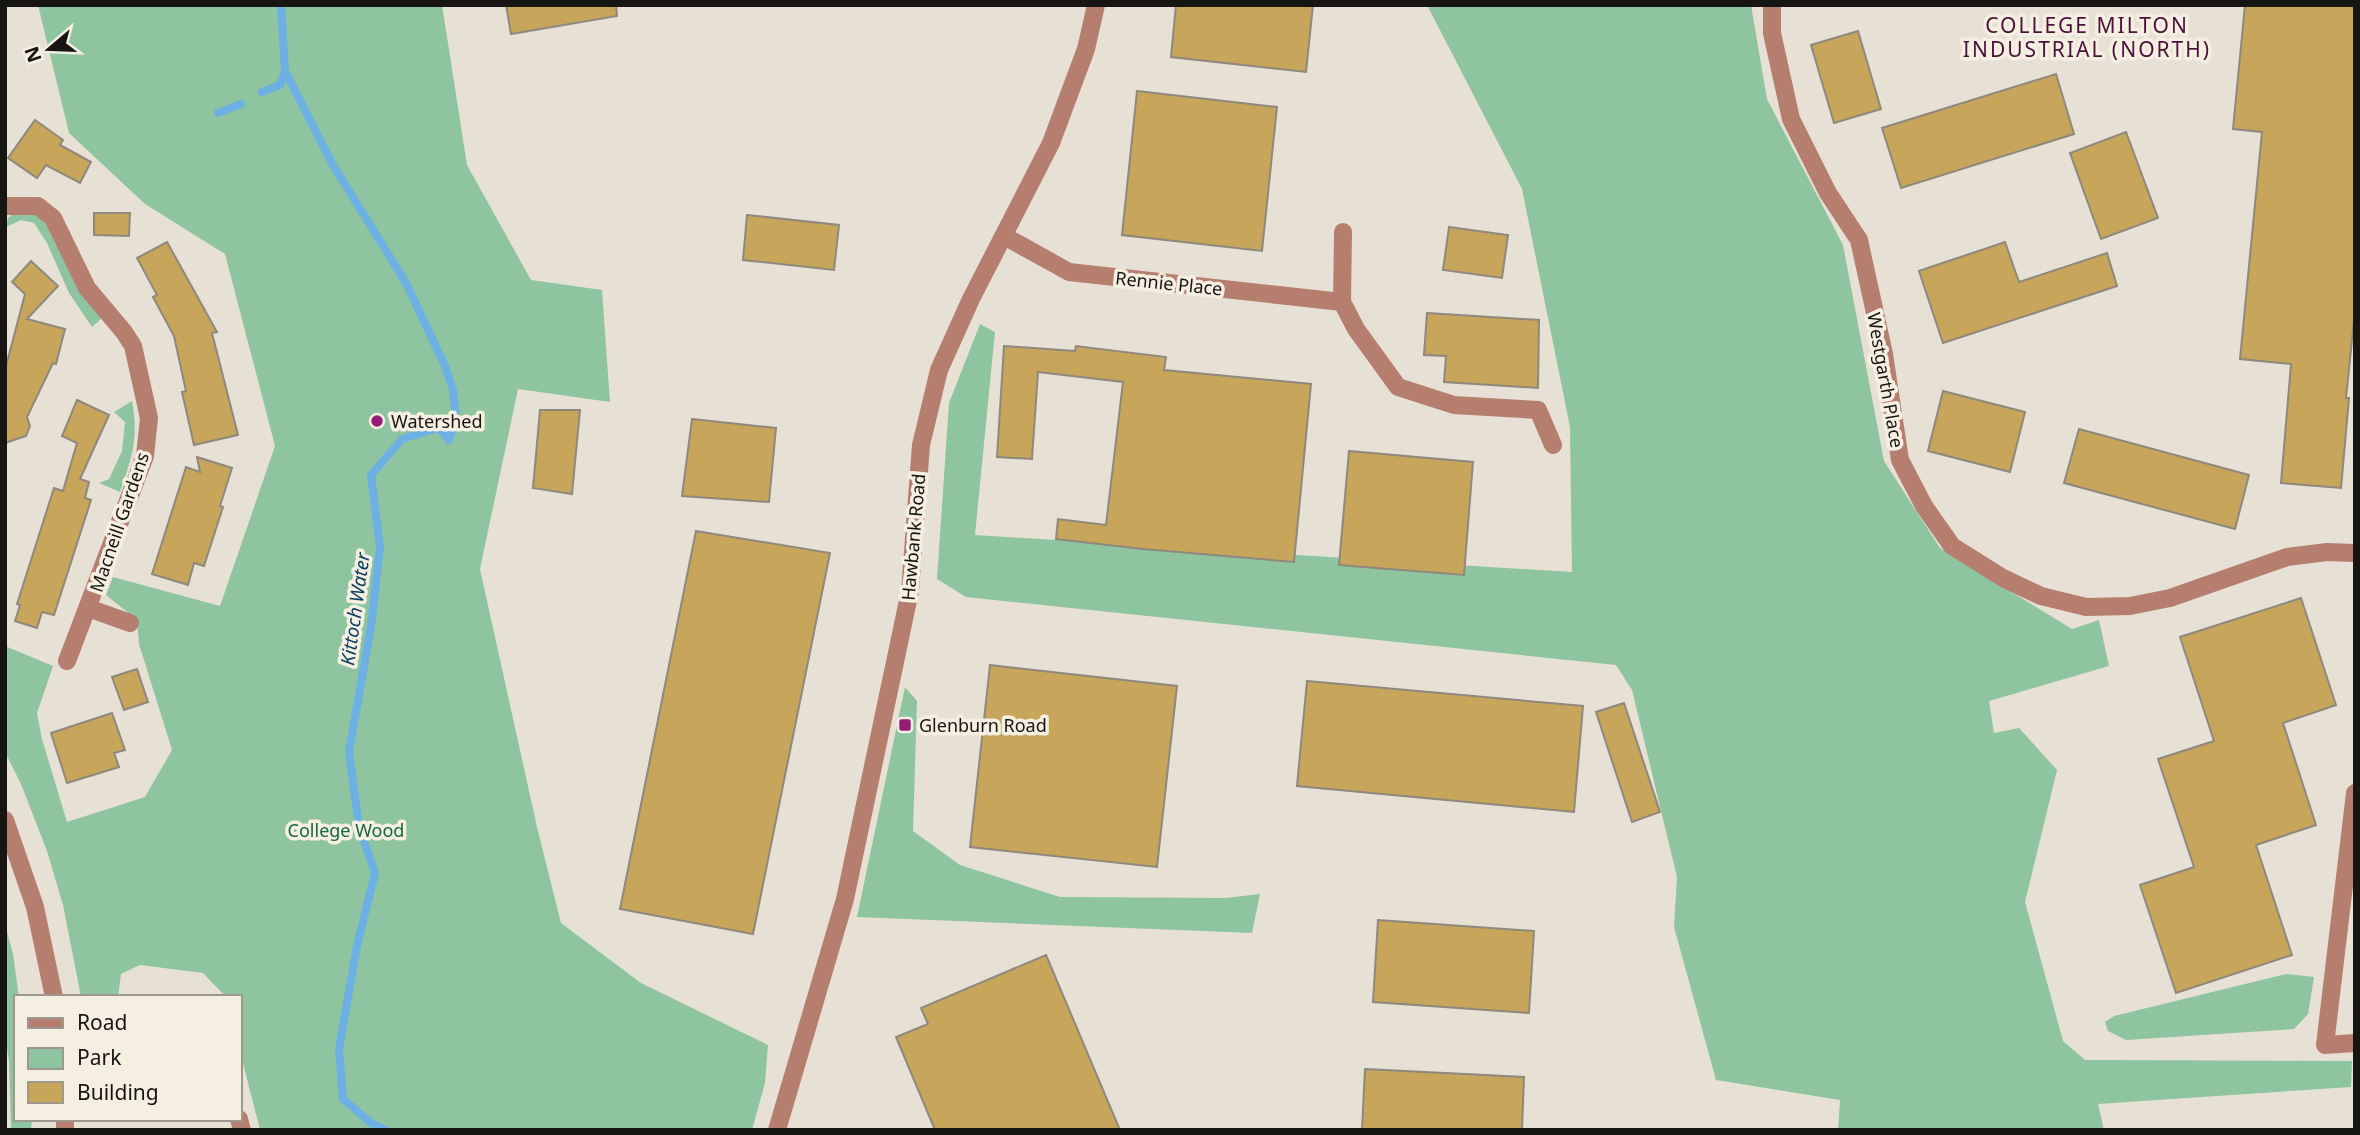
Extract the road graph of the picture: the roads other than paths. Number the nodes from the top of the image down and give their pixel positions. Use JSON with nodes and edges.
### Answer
{"nodes":[{"id":1,"x":1096,"y":5,"type":"edge"},
{"id":2,"x":1772,"y":5,"type":"edge"},
{"id":3,"x":5,"y":206,"type":"edge"},
{"id":4,"x":1343,"y":232,"type":"dead end"},
{"id":5,"x":1004,"y":236,"type":"junction"},
{"id":6,"x":1342,"y":302,"type":"junction"},
{"id":7,"x":1553,"y":445,"type":"dead end"},
{"id":8,"x":2355,"y":553,"type":"edge"},
{"id":9,"x":88,"y":608,"type":"junction"},
{"id":10,"x":130,"y":624,"type":"dead end"},
{"id":11,"x":67,"y":661,"type":"dead end"},
{"id":12,"x":2355,"y":793,"type":"edge"},
{"id":13,"x":5,"y":820,"type":"edge"},
{"id":14,"x":54,"y":995,"type":"edge"},
{"id":15,"x":2355,"y":1043,"type":"edge"},
{"id":16,"x":777,"y":1130,"type":"edge"}],
"edges":[{"from":1,"to":5,"type":"street","name":"Hawbank Road"},
{"from":2,"to":8,"type":"street","name":"Westgarth Place"},
{"from":3,"to":9,"type":"street","name":"Macneill Gardens"},
{"from":4,"to":6,"type":"street"},
{"from":5,"to":6,"type":"street","name":"Rennie Place"},
{"from":5,"to":16,"type":"street","name":"Hawbank Road"},
{"from":6,"to":7,"type":"street"},
{"from":9,"to":10,"type":"street","name":"Macneill Gardens"},
{"from":9,"to":11,"type":"street","name":"Macneill Gardens"},
{"from":12,"to":15,"type":"street"},
{"from":13,"to":14,"type":"street"}]}
